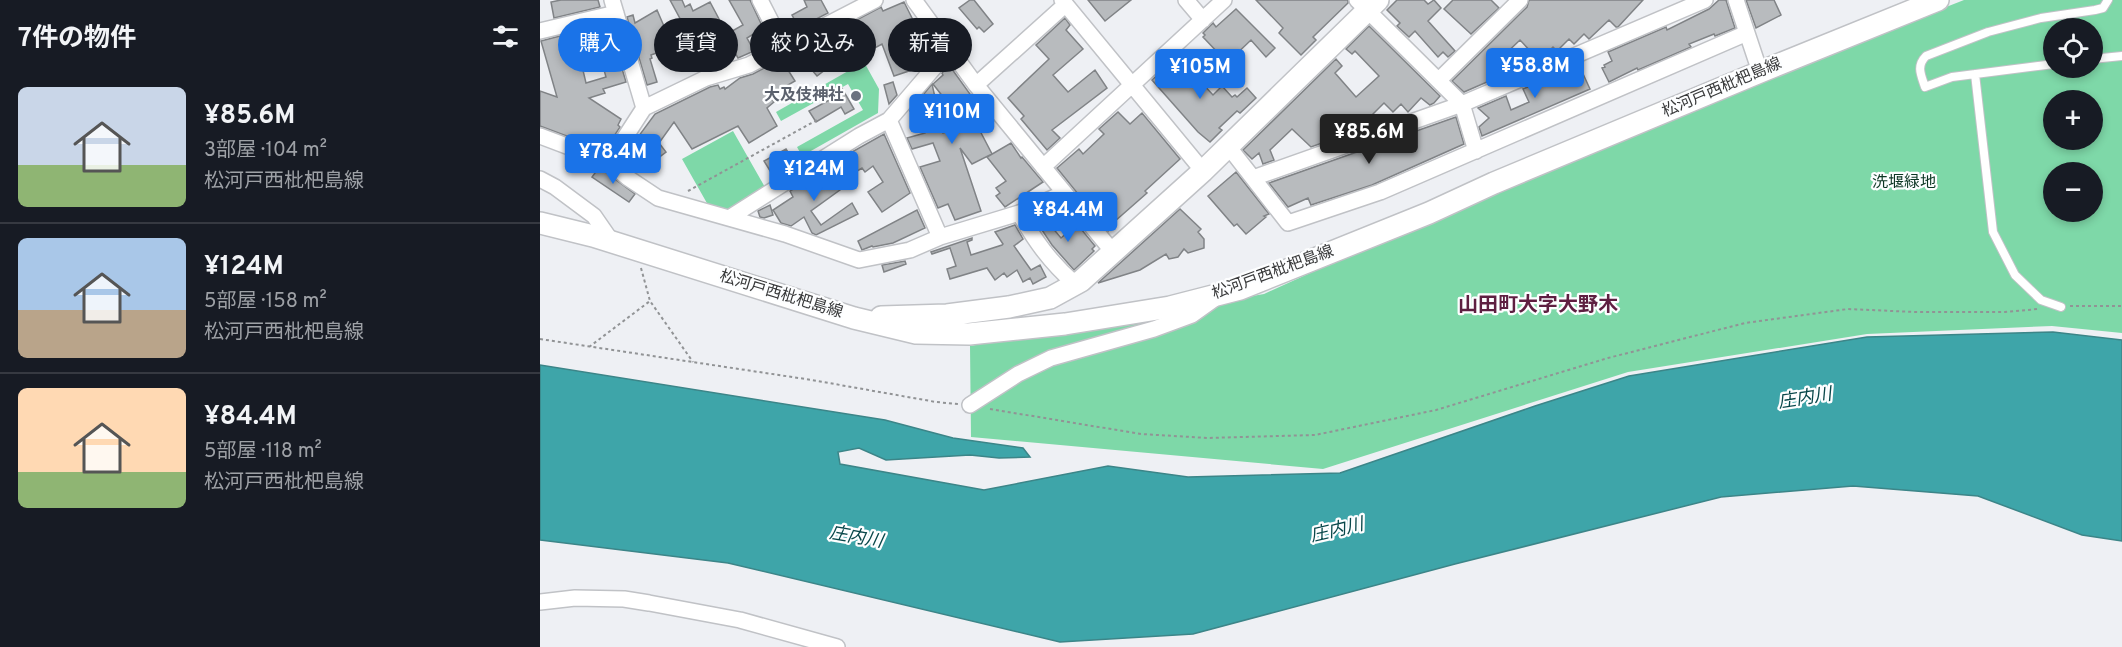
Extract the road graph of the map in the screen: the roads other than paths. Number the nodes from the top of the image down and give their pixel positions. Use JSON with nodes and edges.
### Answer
{"nodes":[{"id":1,"x":760,"y":0,"type":"edge"},
{"id":2,"x":875,"y":0,"type":"edge"},
{"id":3,"x":914,"y":0,"type":"edge"},
{"id":4,"x":1186,"y":0,"type":"edge"},
{"id":5,"x":1224,"y":0,"type":"edge"},
{"id":6,"x":1520,"y":0,"type":"edge"},
{"id":7,"x":1705,"y":0,"type":"edge"},
{"id":8,"x":1736,"y":0,"type":"edge"},
{"id":9,"x":1938,"y":0,"type":"edge"},
{"id":10,"x":2108,"y":0,"type":"edge"},
{"id":11,"x":1064,"y":2,"type":"edge"},
{"id":12,"x":1367,"y":4,"type":"edge"},
{"id":13,"x":614,"y":6,"type":"edge"},
{"id":14,"x":769,"y":18,"type":"edge"},
{"id":15,"x":840,"y":18,"type":"edge"},
{"id":16,"x":927,"y":18,"type":"edge"},
{"id":17,"x":1203,"y":20,"type":"junction"},
{"id":18,"x":540,"y":31,"type":"edge"},
{"id":19,"x":1747,"y":33,"type":"junction"},
{"id":20,"x":2122,"y":56,"type":"edge"},
{"id":21,"x":2103,"y":58,"type":"edge"},
{"id":22,"x":750,"y":64,"type":"edge"},
{"id":23,"x":2043,"y":65,"type":"edge"},
{"id":24,"x":930,"y":72,"type":"edge"},
{"id":25,"x":967,"y":72,"type":"edge"},
{"id":26,"x":1760,"y":72,"type":"junction"},
{"id":27,"x":1975,"y":74,"type":"junction"},
{"id":28,"x":1439,"y":80,"type":"junction"},
{"id":29,"x":976,"y":85,"type":"junction"},
{"id":30,"x":1132,"y":86,"type":"junction"},
{"id":31,"x":1462,"y":104,"type":"junction"},
{"id":32,"x":644,"y":108,"type":"junction"},
{"id":33,"x":889,"y":120,"type":"junction"},
{"id":34,"x":540,"y":136,"type":"edge"},
{"id":35,"x":1228,"y":146,"type":"junction"},
{"id":36,"x":540,"y":147,"type":"edge"},
{"id":37,"x":1476,"y":151,"type":"junction"},
{"id":38,"x":609,"y":162,"type":"junction"},
{"id":39,"x":1042,"y":167,"type":"junction"},
{"id":40,"x":1203,"y":171,"type":"junction"},
{"id":41,"x":1253,"y":178,"type":"junction"},
{"id":42,"x":540,"y":179,"type":"edge"},
{"id":43,"x":1064,"y":193,"type":"junction"},
{"id":44,"x":1019,"y":213,"type":"junction"},
{"id":45,"x":729,"y":218,"type":"junction"},
{"id":46,"x":540,"y":223,"type":"edge"},
{"id":47,"x":940,"y":237,"type":"junction"},
{"id":48,"x":612,"y":242,"type":"junction"},
{"id":49,"x":1113,"y":252,"type":"junction"},
{"id":50,"x":1075,"y":284,"type":"junction"},
{"id":51,"x":1223,"y":293,"type":"junction"},
{"id":52,"x":2061,"y":307,"type":"road end"},
{"id":53,"x":854,"y":318,"type":"junction"},
{"id":54,"x":970,"y":405,"type":"road end"},
{"id":55,"x":540,"y":602,"type":"edge"},
{"id":56,"x":837,"y":647,"type":"edge"}],
"edges":[{"from":1,"to":14,"type":"street"},
{"from":2,"to":15,"type":"street"},
{"from":3,"to":16,"type":"street"},
{"from":4,"to":17,"type":"street"},
{"from":5,"to":17,"type":"street"},
{"from":6,"to":28,"type":"street"},
{"from":7,"to":31,"type":"street"},
{"from":8,"to":19,"type":"street"},
{"from":9,"to":26,"type":"main road","name":"松河戸西枇杷島線"},
{"from":10,"to":27,"type":"lane"},
{"from":11,"to":29,"type":"street"},
{"from":11,"to":30,"type":"street"},
{"from":12,"to":28,"type":"street"},
{"from":12,"to":35,"type":"main road"},
{"from":13,"to":18,"type":"street"},
{"from":13,"to":32,"type":"street"},
{"from":17,"to":30,"type":"street"},
{"from":19,"to":26,"type":"street"},
{"from":19,"to":37,"type":"street"},
{"from":20,"to":21,"type":"lane"},
{"from":22,"to":32,"type":"street"},
{"from":23,"to":27,"type":"lane"},
{"from":24,"to":33,"type":"street"},
{"from":25,"to":29,"type":"street"},
{"from":26,"to":51,"type":"main road","name":"松河戸西枇杷島線"},
{"from":27,"to":52,"type":"lane"},
{"from":28,"to":31,"type":"street"},
{"from":29,"to":39,"type":"street"},
{"from":30,"to":39,"type":"street"},
{"from":30,"to":40,"type":"street"},
{"from":31,"to":37,"type":"street"},
{"from":31,"to":41,"type":"street"},
{"from":32,"to":38,"type":"street"},
{"from":33,"to":45,"type":"street"},
{"from":33,"to":47,"type":"street"},
{"from":34,"to":38,"type":"street"},
{"from":35,"to":40,"type":"main road"},
{"from":35,"to":41,"type":"street"},
{"from":36,"to":38,"type":"street"},
{"from":37,"to":41,"type":"street"},
{"from":38,"to":45,"type":"street"},
{"from":39,"to":43,"type":"street"},
{"from":40,"to":49,"type":"main road"},
{"from":42,"to":48,"type":"street"},
{"from":43,"to":44,"type":"street"},
{"from":43,"to":49,"type":"street"},
{"from":44,"to":47,"type":"street"},
{"from":44,"to":50,"type":"street"},
{"from":45,"to":47,"type":"street"},
{"from":46,"to":48,"type":"main road","name":"松河戸西枇杷島線"},
{"from":48,"to":53,"type":"main road","name":"松河戸西枇杷島線"},
{"from":49,"to":50,"type":"main road"},
{"from":50,"to":53,"type":"main road"},
{"from":51,"to":53,"type":"main road","name":"松河戸西枇杷島線"},
{"from":51,"to":54,"type":"street"},
{"from":55,"to":56,"type":"street"}]}
